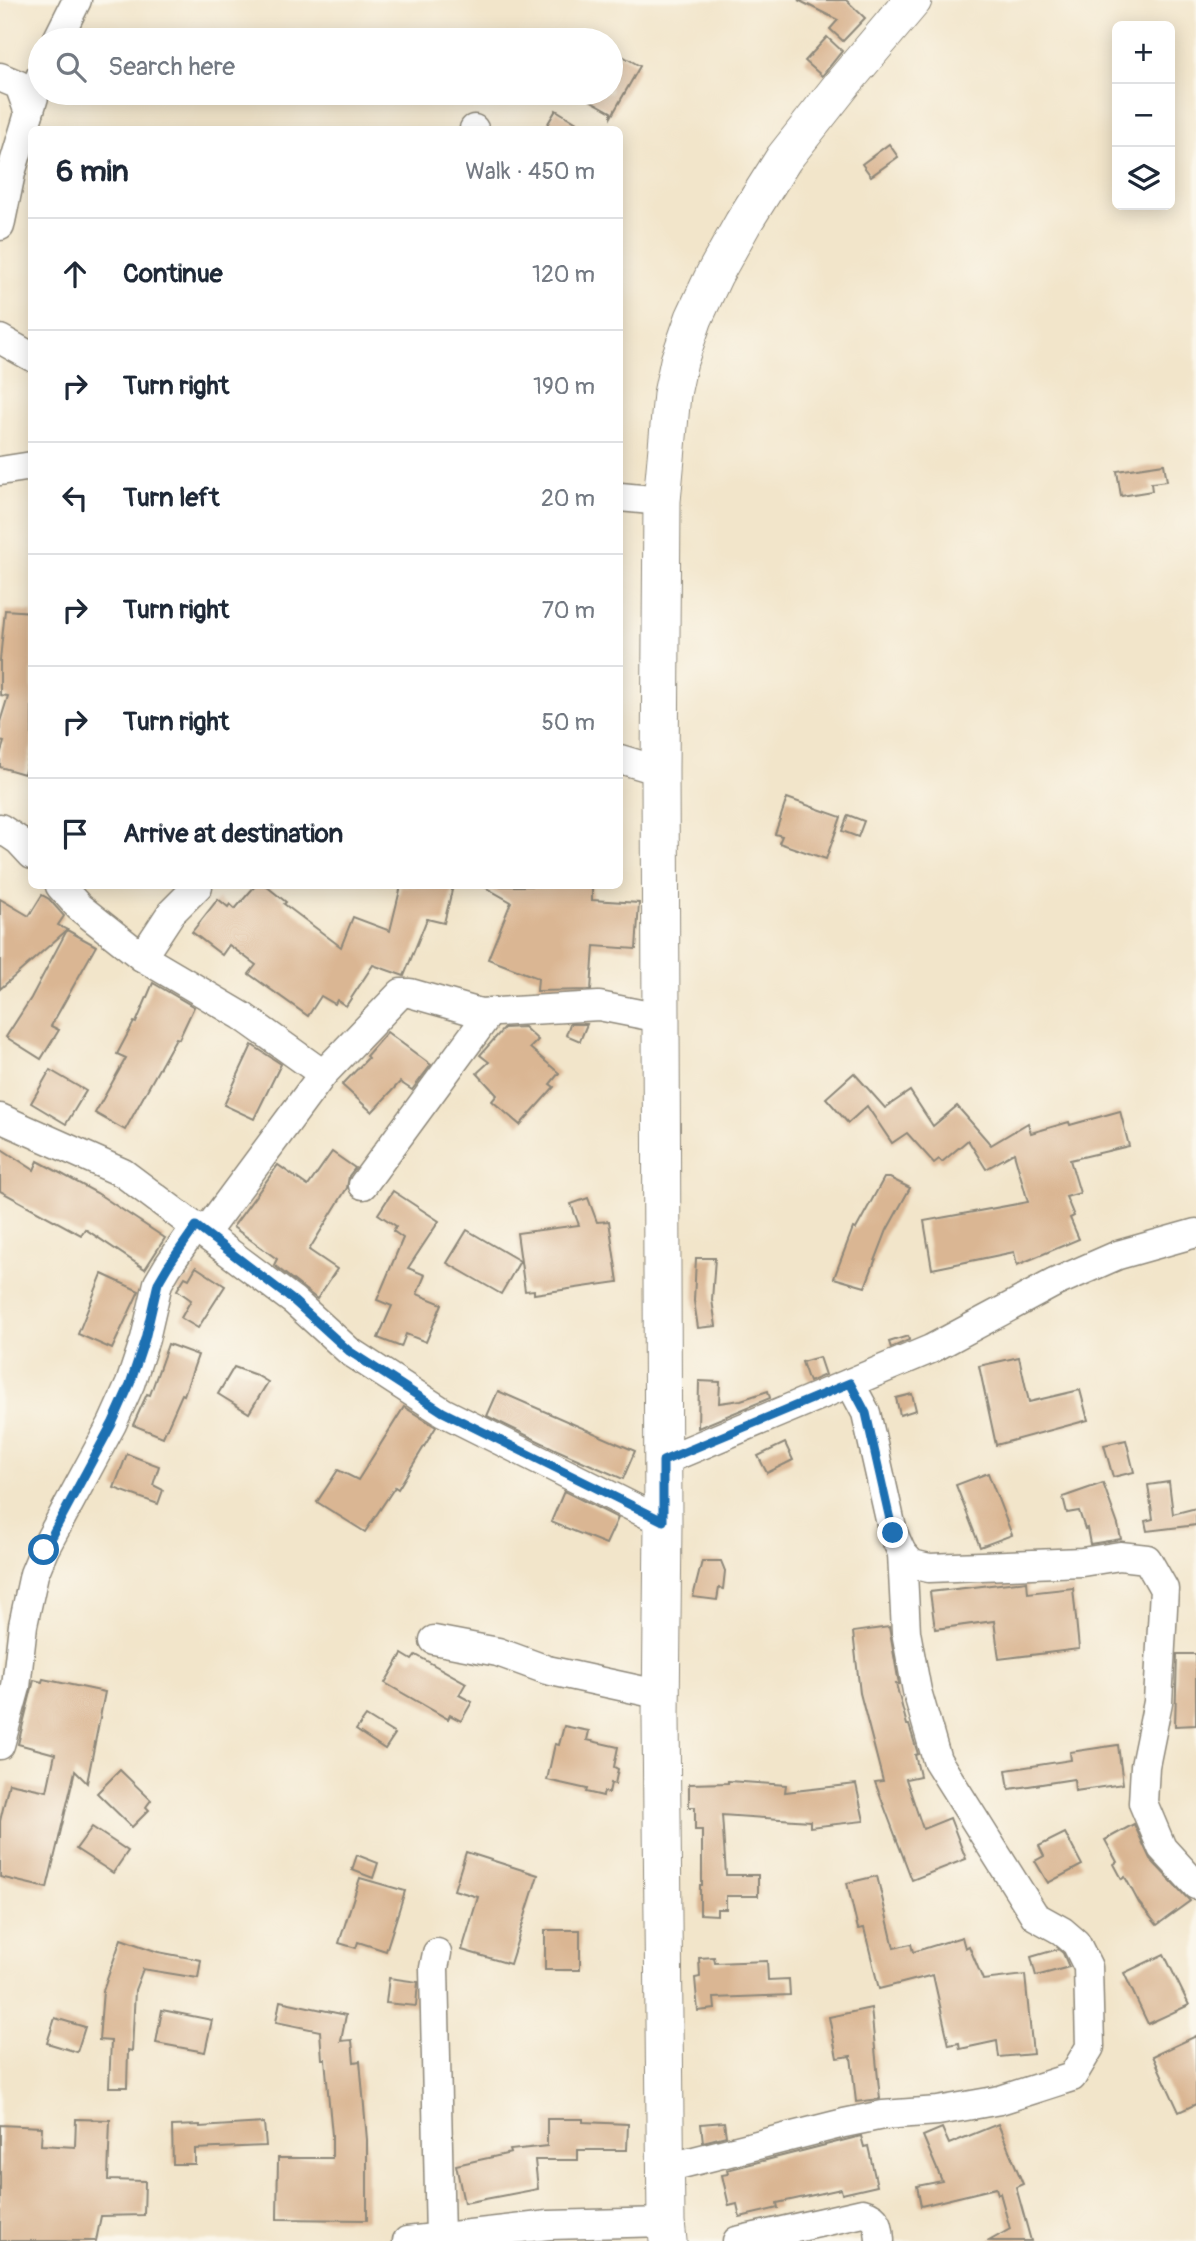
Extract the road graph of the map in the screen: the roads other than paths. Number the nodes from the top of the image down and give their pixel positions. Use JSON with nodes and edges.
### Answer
{"nodes":[{"id":1,"x":78,"y":0,"type":"edge"},
{"id":2,"x":913,"y":0,"type":"edge"},
{"id":3,"x":63,"y":28,"type":"edge"},
{"id":4,"x":0,"y":77,"type":"edge"},
{"id":5,"x":31,"y":105,"type":"edge"},
{"id":6,"x":29,"y":113,"type":"junction"},
{"id":7,"x":0,"y":226,"type":"edge"},
{"id":8,"x":0,"y":339,"type":"edge"},
{"id":9,"x":28,"y":355,"type":"edge"},
{"id":10,"x":28,"y":467,"type":"edge"},
{"id":11,"x":0,"y":471,"type":"edge"},
{"id":12,"x":623,"y":497,"type":"edge"},
{"id":13,"x":662,"y":501,"type":"junction"},
{"id":14,"x":623,"y":760,"type":"edge"},
{"id":15,"x":660,"y":771,"type":"junction"},
{"id":16,"x":0,"y":828,"type":"edge"},
{"id":17,"x":28,"y":851,"type":"edge"},
{"id":18,"x":63,"y":889,"type":"edge"},
{"id":19,"x":195,"y":889,"type":"edge"},
{"id":20,"x":142,"y":957,"type":"junction"},
{"id":21,"x":490,"y":1012,"type":"junction"},
{"id":22,"x":660,"y":1018,"type":"junction"},
{"id":23,"x":323,"y":1074,"type":"junction"},
{"id":24,"x":0,"y":1118,"type":"edge"},
{"id":25,"x":363,"y":1185,"type":"dead end"},
{"id":26,"x":201,"y":1230,"type":"junction"},
{"id":27,"x":1196,"y":1233,"type":"edge"},
{"id":28,"x":850,"y":1383,"type":"junction"},
{"id":29,"x":663,"y":1461,"type":"junction"},
{"id":30,"x":663,"y":1521,"type":"junction"},
{"id":31,"x":902,"y":1553,"type":"junction"},
{"id":32,"x":435,"y":1640,"type":"dead end"},
{"id":33,"x":662,"y":1695,"type":"junction"},
{"id":34,"x":0,"y":1745,"type":"edge"},
{"id":35,"x":1196,"y":1885,"type":"edge"},
{"id":36,"x":437,"y":1953,"type":"dead end"},
{"id":37,"x":666,"y":2168,"type":"junction"},
{"id":38,"x":667,"y":2232,"type":"edge"},
{"id":39,"x":440,"y":2238,"type":"junction"},
{"id":40,"x":407,"y":2241,"type":"edge"},
{"id":41,"x":737,"y":2241,"type":"edge"},
{"id":42,"x":880,"y":2241,"type":"edge"}],
"edges":[{"from":1,"to":3,"type":"street"},
{"from":2,"to":13,"type":"main road"},
{"from":4,"to":6,"type":"street"},
{"from":5,"to":6,"type":"street"},
{"from":6,"to":7,"type":"street"},
{"from":8,"to":9,"type":"street"},
{"from":10,"to":11,"type":"street"},
{"from":12,"to":13,"type":"street"},
{"from":13,"to":15,"type":"main road"},
{"from":14,"to":15,"type":"street"},
{"from":15,"to":22,"type":"main road"},
{"from":16,"to":17,"type":"street"},
{"from":18,"to":20,"type":"street"},
{"from":19,"to":20,"type":"street"},
{"from":20,"to":23,"type":"street"},
{"from":21,"to":22,"type":"street"},
{"from":21,"to":23,"type":"street"},
{"from":21,"to":25,"type":"street"},
{"from":22,"to":29,"type":"main road"},
{"from":23,"to":26,"type":"street"},
{"from":24,"to":26,"type":"street"},
{"from":26,"to":30,"type":"street"},
{"from":26,"to":34,"type":"street"},
{"from":27,"to":28,"type":"street"},
{"from":28,"to":29,"type":"street"},
{"from":28,"to":31,"type":"street"},
{"from":29,"to":30,"type":"main road"},
{"from":30,"to":33,"type":"main road"},
{"from":31,"to":35,"type":"street"},
{"from":31,"to":37,"type":"street"},
{"from":32,"to":33,"type":"street"},
{"from":33,"to":37,"type":"main road"},
{"from":36,"to":39,"type":"street"},
{"from":37,"to":38,"type":"main road"},
{"from":38,"to":39,"type":"street"},
{"from":39,"to":40,"type":"street"},
{"from":41,"to":42,"type":"street"}]}
